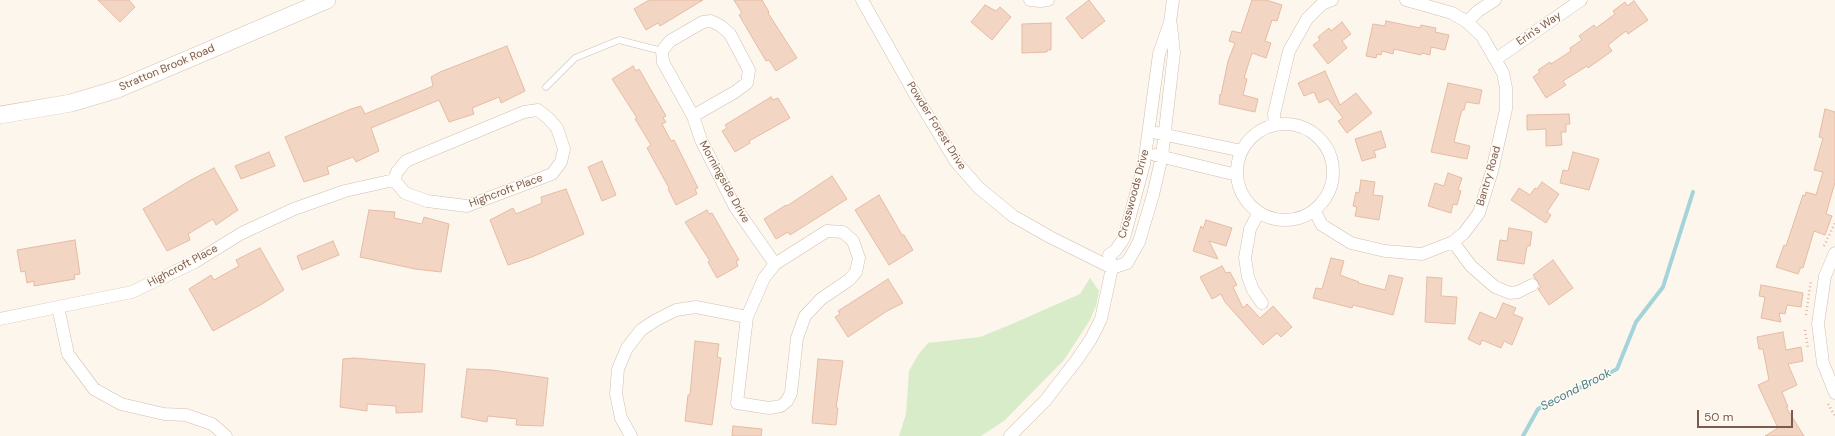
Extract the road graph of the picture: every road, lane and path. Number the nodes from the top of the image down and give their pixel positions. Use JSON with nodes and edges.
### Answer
{"nodes":[{"id":1,"x":326,"y":0,"type":"edge"},
{"id":2,"x":862,"y":0,"type":"edge"},
{"id":3,"x":1030,"y":0,"type":"edge"},
{"id":4,"x":1048,"y":0,"type":"edge"},
{"id":5,"x":1173,"y":0,"type":"edge"},
{"id":6,"x":1332,"y":0,"type":"edge"},
{"id":7,"x":1406,"y":0,"type":"edge"},
{"id":8,"x":1495,"y":0,"type":"edge"},
{"id":9,"x":1581,"y":0,"type":"edge"},
{"id":10,"x":1170,"y":22,"type":"junction"},
{"id":11,"x":1467,"y":22,"type":"junction"},
{"id":12,"x":662,"y":51,"type":"junction"},
{"id":13,"x":1496,"y":58,"type":"junction"},
{"id":14,"x":546,"y":87,"type":"dead end"},
{"id":15,"x":0,"y":115,"type":"edge"},
{"id":16,"x":693,"y":116,"type":"junction"},
{"id":17,"x":1275,"y":125,"type":"junction"},
{"id":18,"x":1149,"y":132,"type":"junction"},
{"id":19,"x":1164,"y":135,"type":"junction"},
{"id":20,"x":1242,"y":151,"type":"junction"},
{"id":21,"x":1146,"y":153,"type":"junction"},
{"id":22,"x":1162,"y":156,"type":"junction"},
{"id":23,"x":1237,"y":175,"type":"junction"},
{"id":24,"x":394,"y":180,"type":"junction"},
{"id":25,"x":1314,"y":210,"type":"junction"},
{"id":26,"x":1259,"y":212,"type":"junction"},
{"id":27,"x":1453,"y":242,"type":"junction"},
{"id":28,"x":1835,"y":253,"type":"edge"},
{"id":29,"x":775,"y":264,"type":"junction"},
{"id":30,"x":1112,"y":268,"type":"junction"},
{"id":31,"x":1532,"y":285,"type":"dead end"},
{"id":32,"x":1262,"y":303,"type":"dead end"},
{"id":33,"x":58,"y":307,"type":"junction"},
{"id":34,"x":747,"y":317,"type":"junction"},
{"id":35,"x":0,"y":319,"type":"edge"},
{"id":36,"x":1835,"y":394,"type":"edge"},
{"id":37,"x":226,"y":436,"type":"edge"},
{"id":38,"x":630,"y":436,"type":"edge"},
{"id":39,"x":1010,"y":436,"type":"edge"}],
"edges":[{"from":1,"to":15,"type":"street","name":"Stratton Brook Road"},
{"from":2,"to":30,"type":"street","name":"Powder Forest Drive"},
{"from":3,"to":4,"type":"street"},
{"from":5,"to":10,"type":"street","name":"Crosswoods Drive"},
{"from":6,"to":17,"type":"street"},
{"from":7,"to":11,"type":"street","name":"Bantry Road"},
{"from":8,"to":11,"type":"street"},
{"from":9,"to":13,"type":"street","name":"Erin's Way"},
{"from":10,"to":18,"type":"street","name":"Crosswoods Drive"},
{"from":10,"to":19,"type":"street","name":"Crosswoods Drive"},
{"from":11,"to":13,"type":"street","name":"Bantry Road"},
{"from":12,"to":14,"type":"lane"},
{"from":12,"to":16,"type":"street","name":"Morningside Drive"},
{"from":12,"to":16,"type":"street"},
{"from":13,"to":27,"type":"street","name":"Bantry Road"},
{"from":16,"to":29,"type":"street","name":"Morningside Drive"},
{"from":17,"to":20,"type":"street"},
{"from":17,"to":25,"type":"street"},
{"from":18,"to":19,"type":"street"},
{"from":18,"to":21,"type":"street","name":"Crosswoods Drive"},
{"from":19,"to":20,"type":"street"},
{"from":19,"to":22,"type":"street","name":"Crosswoods Drive"},
{"from":20,"to":23,"type":"street"},
{"from":21,"to":22,"type":"street"},
{"from":21,"to":30,"type":"street","name":"Crosswoods Drive"},
{"from":22,"to":23,"type":"street"},
{"from":22,"to":30,"type":"street","name":"Crosswoods Drive"},
{"from":23,"to":26,"type":"street"},
{"from":24,"to":24,"type":"street","name":"Highcroft Place"},
{"from":24,"to":33,"type":"street","name":"Highcroft Place"},
{"from":25,"to":26,"type":"street"},
{"from":25,"to":27,"type":"street","name":"Bantry Road"},
{"from":26,"to":32,"type":"street"},
{"from":27,"to":31,"type":"street"},
{"from":28,"to":36,"type":"street"},
{"from":29,"to":34,"type":"street"},
{"from":29,"to":34,"type":"street"},
{"from":30,"to":39,"type":"street"},
{"from":33,"to":35,"type":"street","name":"Highcroft Place"},
{"from":33,"to":37,"type":"street"},
{"from":34,"to":38,"type":"street"}]}
